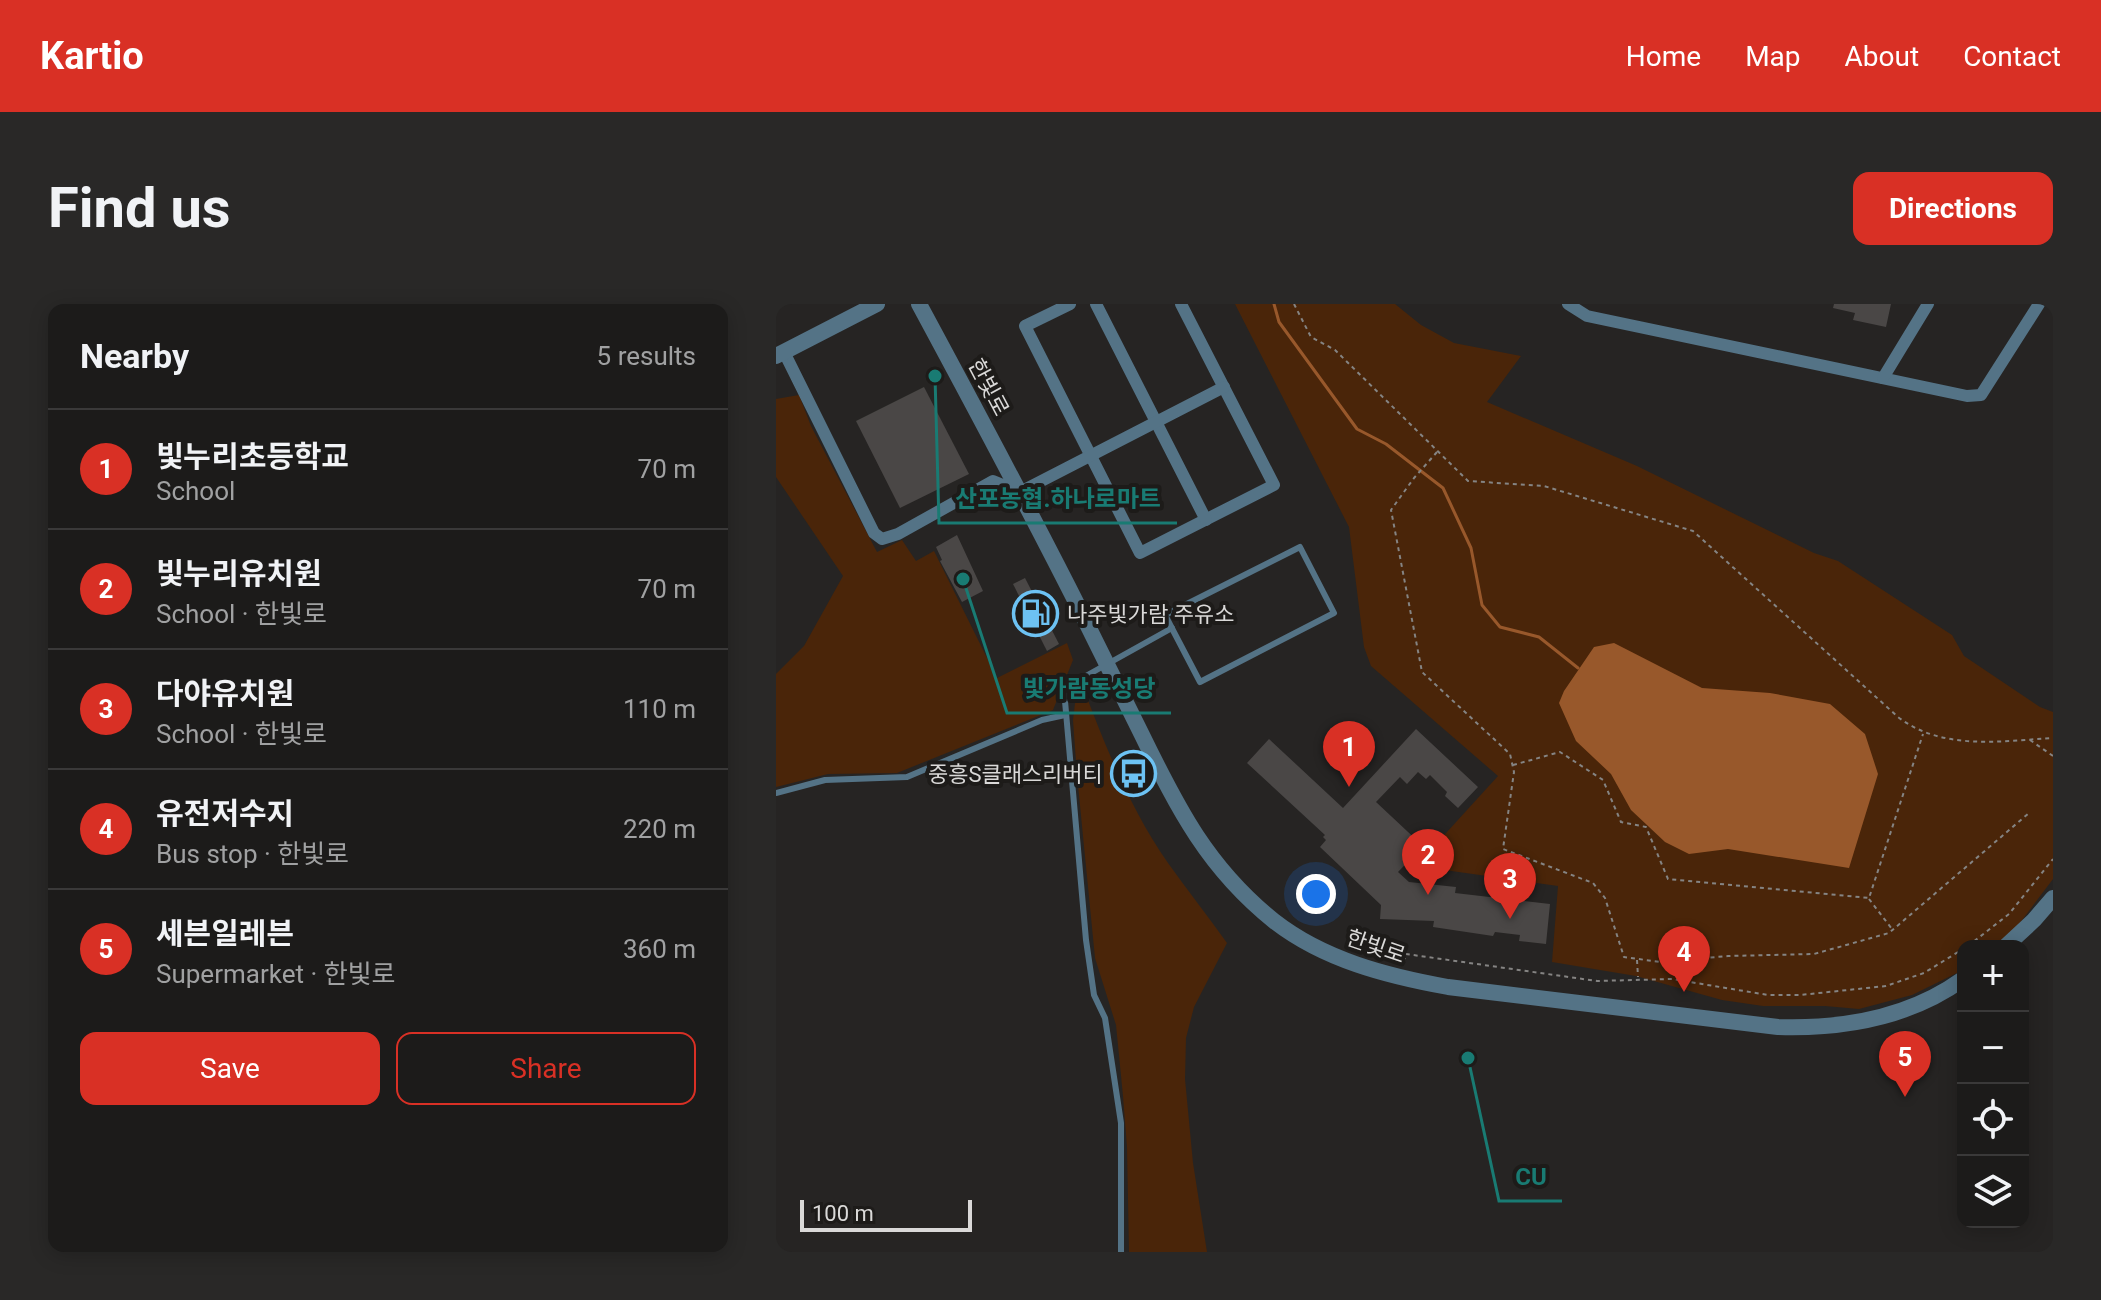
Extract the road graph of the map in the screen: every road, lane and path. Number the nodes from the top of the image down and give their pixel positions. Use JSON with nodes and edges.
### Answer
{"nodes":[{"id":1,"x":877,"y":304,"type":"edge"},
{"id":2,"x":919,"y":304,"type":"edge"},
{"id":3,"x":1070,"y":304,"type":"edge"},
{"id":4,"x":1096,"y":304,"type":"edge"},
{"id":5,"x":1181,"y":304,"type":"edge"},
{"id":6,"x":1294,"y":304,"type":"edge"},
{"id":7,"x":1568,"y":304,"type":"edge"},
{"id":8,"x":1928,"y":304,"type":"edge"},
{"id":9,"x":2039,"y":304,"type":"edge"},
{"id":10,"x":780,"y":354,"type":"edge"},
{"id":11,"x":1883,"y":378,"type":"junction"},
{"id":12,"x":1224,"y":387,"type":"junction"},
{"id":13,"x":1157,"y":423,"type":"junction"},
{"id":14,"x":1437,"y":452,"type":"junction"},
{"id":15,"x":1091,"y":456,"type":"junction"},
{"id":16,"x":1020,"y":492,"type":"junction"},
{"id":17,"x":1206,"y":520,"type":"junction"},
{"id":18,"x":1172,"y":628,"type":"junction"},
{"id":19,"x":1107,"y":664,"type":"junction"},
{"id":20,"x":1065,"y":715,"type":"junction"},
{"id":21,"x":1923,"y":733,"type":"junction"},
{"id":22,"x":2053,"y":738,"type":"edge"},
{"id":23,"x":2029,"y":739,"type":"junction"},
{"id":24,"x":2053,"y":756,"type":"edge"},
{"id":25,"x":1512,"y":765,"type":"junction"},
{"id":26,"x":776,"y":793,"type":"edge"},
{"id":27,"x":2029,"y":813,"type":"dead end"},
{"id":28,"x":2053,"y":859,"type":"edge"},
{"id":29,"x":1869,"y":898,"type":"junction"},
{"id":30,"x":2053,"y":898,"type":"edge"},
{"id":31,"x":1893,"y":930,"type":"junction"},
{"id":32,"x":1976,"y":940,"type":"edge"},
{"id":33,"x":2012,"y":940,"type":"edge"},
{"id":34,"x":1957,"y":953,"type":"edge"},
{"id":35,"x":1637,"y":959,"type":"junction"},
{"id":36,"x":1400,"y":979,"type":"junction"},
{"id":37,"x":1638,"y":979,"type":"junction"},
{"id":38,"x":1957,"y":983,"type":"edge"},
{"id":39,"x":1121,"y":1252,"type":"edge"}],
"edges":[{"from":1,"to":10,"type":"street"},
{"from":2,"to":16,"type":"street","name":"한빛로"},
{"from":3,"to":15,"type":"street"},
{"from":4,"to":13,"type":"street"},
{"from":5,"to":12,"type":"street"},
{"from":6,"to":14,"type":"path"},
{"from":7,"to":11,"type":"street"},
{"from":8,"to":11,"type":"street"},
{"from":9,"to":11,"type":"street"},
{"from":10,"to":16,"type":"street"},
{"from":12,"to":13,"type":"street"},
{"from":12,"to":17,"type":"street"},
{"from":13,"to":15,"type":"street"},
{"from":13,"to":17,"type":"street"},
{"from":14,"to":21,"type":"path"},
{"from":14,"to":25,"type":"path"},
{"from":15,"to":16,"type":"street"},
{"from":15,"to":17,"type":"street"},
{"from":16,"to":19,"type":"street","name":"한빛로"},
{"from":18,"to":18,"type":"lane"},
{"from":18,"to":19,"type":"lane"},
{"from":19,"to":20,"type":"lane"},
{"from":19,"to":36,"type":"street","name":"한빛로"},
{"from":20,"to":26,"type":"lane"},
{"from":20,"to":39,"type":"lane"},
{"from":21,"to":23,"type":"path"},
{"from":21,"to":29,"type":"path"},
{"from":22,"to":23,"type":"path"},
{"from":23,"to":24,"type":"path"},
{"from":25,"to":29,"type":"path"},
{"from":25,"to":35,"type":"path"},
{"from":27,"to":31,"type":"path"},
{"from":28,"to":32,"type":"path"},
{"from":29,"to":31,"type":"path"},
{"from":30,"to":33,"type":"street"},
{"from":31,"to":35,"type":"path"},
{"from":34,"to":37,"type":"path"},
{"from":35,"to":37,"type":"path"},
{"from":36,"to":37,"type":"path"},
{"from":36,"to":38,"type":"street","name":"한빛로"}]}
